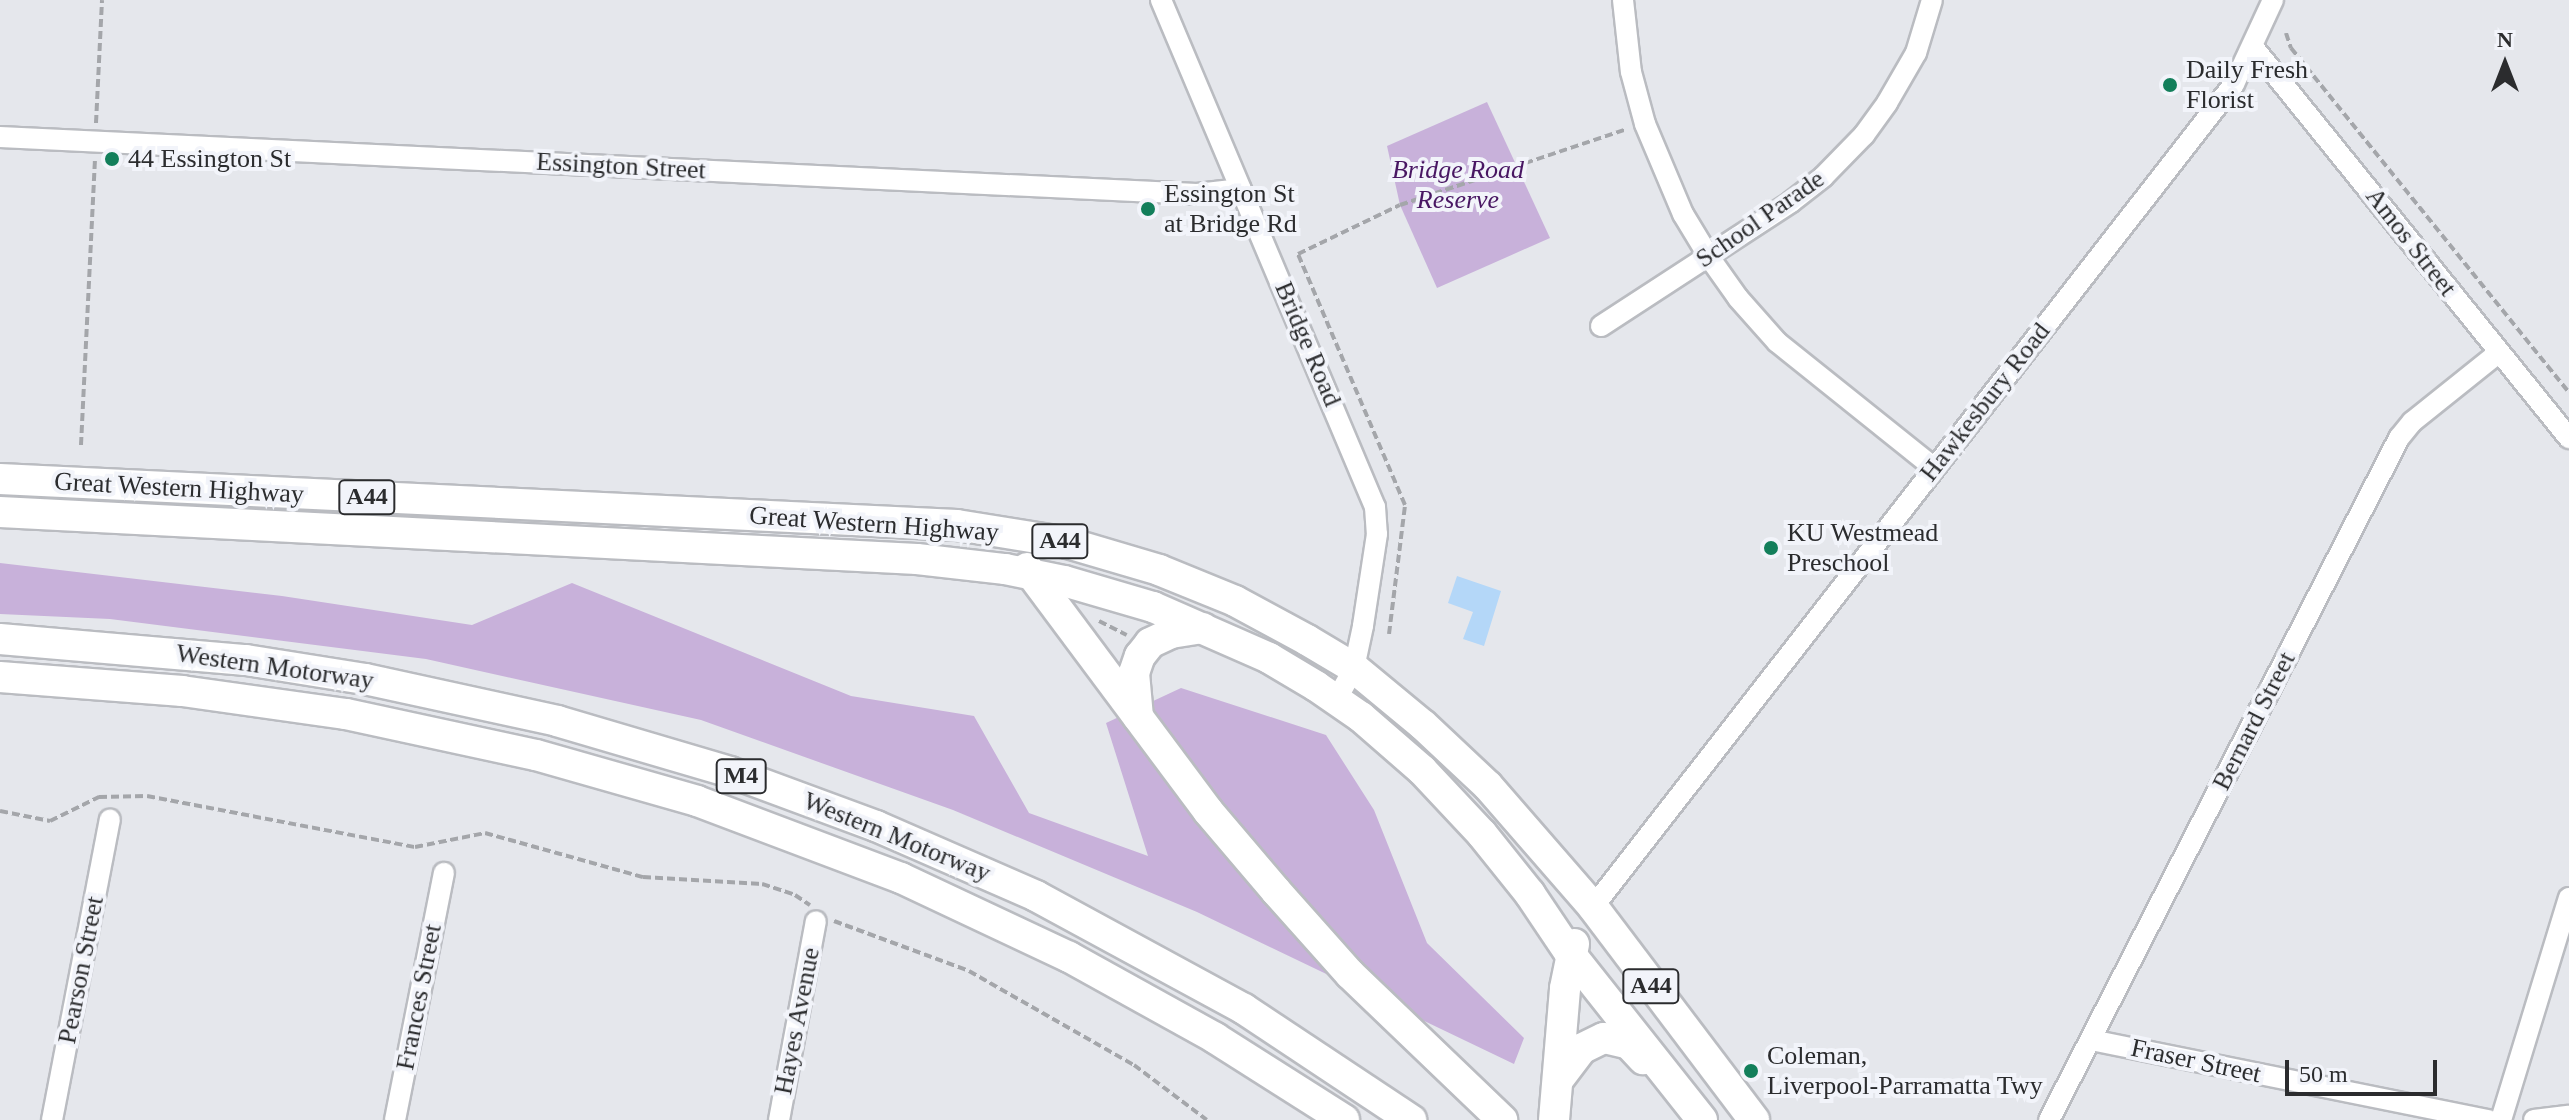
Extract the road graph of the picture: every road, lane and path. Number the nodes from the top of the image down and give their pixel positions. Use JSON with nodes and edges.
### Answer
{"nodes":[{"id":1,"x":102,"y":0,"type":"edge"},
{"id":2,"x":1161,"y":0,"type":"edge"},
{"id":3,"x":1623,"y":0,"type":"edge"},
{"id":4,"x":1932,"y":0,"type":"edge"},
{"id":5,"x":2273,"y":0,"type":"edge"},
{"id":6,"x":2286,"y":33,"type":"dead end"},
{"id":7,"x":2253,"y":47,"type":"junction"},
{"id":8,"x":1645,"y":124,"type":"junction"},
{"id":9,"x":96,"y":126,"type":"dead end"},
{"id":10,"x":0,"y":137,"type":"edge"},
{"id":11,"x":95,"y":158,"type":"dead end"},
{"id":12,"x":1241,"y":189,"type":"junction"},
{"id":13,"x":1298,"y":254,"type":"dead end"},
{"id":14,"x":1709,"y":257,"type":"junction"},
{"id":15,"x":1601,"y":326,"type":"dead end"},
{"id":16,"x":2498,"y":353,"type":"junction"},
{"id":17,"x":2569,"y":392,"type":"edge"},
{"id":18,"x":2569,"y":438,"type":"edge"},
{"id":19,"x":81,"y":445,"type":"dead end"},
{"id":20,"x":1934,"y":468,"type":"junction"},
{"id":21,"x":0,"y":479,"type":"edge"},
{"id":22,"x":267,"y":493,"type":"junction"},
{"id":23,"x":501,"y":503,"type":"junction"},
{"id":24,"x":0,"y":512,"type":"edge"},
{"id":25,"x":876,"y":520,"type":"junction"},
{"id":26,"x":266,"y":524,"type":"junction"},
{"id":27,"x":500,"y":536,"type":"junction"},
{"id":28,"x":1035,"y":575,"type":"junction"},
{"id":29,"x":1086,"y":615,"type":"dead end"},
{"id":30,"x":1203,"y":628,"type":"junction"},
{"id":31,"x":1130,"y":636,"type":"dead end"},
{"id":32,"x":0,"y":639,"type":"edge"},
{"id":33,"x":1354,"y":668,"type":"junction"},
{"id":34,"x":0,"y":677,"type":"edge"},
{"id":35,"x":1337,"y":699,"type":"junction"},
{"id":36,"x":1138,"y":719,"type":"junction"},
{"id":37,"x":0,"y":811,"type":"edge"},
{"id":38,"x":110,"y":820,"type":"dead end"},
{"id":39,"x":444,"y":873,"type":"dead end"},
{"id":40,"x":2569,"y":898,"type":"edge"},
{"id":41,"x":1593,"y":907,"type":"junction"},
{"id":42,"x":820,"y":916,"type":"junction"},
{"id":43,"x":1569,"y":952,"type":"junction"},
{"id":44,"x":2091,"y":1040,"type":"junction"},
{"id":45,"x":1557,"y":1081,"type":"junction"},
{"id":46,"x":1696,"y":1113,"type":"edge"},
{"id":47,"x":2569,"y":1116,"type":"edge"},
{"id":48,"x":52,"y":1120,"type":"edge"},
{"id":49,"x":395,"y":1120,"type":"edge"},
{"id":50,"x":779,"y":1120,"type":"edge"},
{"id":51,"x":1207,"y":1120,"type":"edge"},
{"id":52,"x":1344,"y":1120,"type":"edge"},
{"id":53,"x":1411,"y":1120,"type":"edge"},
{"id":54,"x":1502,"y":1120,"type":"edge"},
{"id":55,"x":1554,"y":1120,"type":"edge"},
{"id":56,"x":1754,"y":1120,"type":"edge"},
{"id":57,"x":2049,"y":1120,"type":"edge"},
{"id":58,"x":2489,"y":1120,"type":"edge"},
{"id":59,"x":2501,"y":1120,"type":"edge"},
{"id":60,"x":2534,"y":1120,"type":"edge"}],
"edges":[{"from":1,"to":9,"type":"path"},
{"from":2,"to":12,"type":"street","name":"Bridge Road"},
{"from":3,"to":8,"type":"street"},
{"from":4,"to":14,"type":"street","name":"School Parade"},
{"from":5,"to":7,"type":"street","name":"Hawkesbury Road"},
{"from":6,"to":17,"type":"path","name":"Amos Street"},
{"from":7,"to":16,"type":"street","name":"Amos Street"},
{"from":7,"to":20,"type":"street","name":"Hawkesbury Road"},
{"from":8,"to":13,"type":"path"},
{"from":8,"to":14,"type":"street"},
{"from":10,"to":12,"type":"street","name":"Essington Street"},
{"from":11,"to":19,"type":"path"},
{"from":12,"to":33,"type":"street","name":"Bridge Road"},
{"from":14,"to":15,"type":"street","name":"School Parade"},
{"from":14,"to":20,"type":"street"},
{"from":16,"to":18,"type":"street","name":"Amos Street"},
{"from":16,"to":44,"type":"street","name":"Bernard Street"},
{"from":20,"to":41,"type":"street","name":"Hawkesbury Road"},
{"from":21,"to":22,"type":"highway","name":"Great Western Highway","number":"A44"},
{"from":22,"to":23,"type":"highway","name":"Great Western Highway","number":"A44"},
{"from":22,"to":26,"type":"street"},
{"from":23,"to":25,"type":"highway","name":"Great Western Highway","number":"A44"},
{"from":23,"to":27,"type":"street"},
{"from":24,"to":26,"type":"highway","name":"Great Western Highway","number":"A44"},
{"from":25,"to":28,"type":"highway"},
{"from":25,"to":33,"type":"highway","name":"Great Western Highway","number":"A44"},
{"from":26,"to":27,"type":"highway","name":"Great Western Highway","number":"A44"},
{"from":27,"to":28,"type":"highway","name":"Great Western Highway","number":"A44"},
{"from":28,"to":30,"type":"highway","name":"Great Western Highway","number":"A44"},
{"from":28,"to":36,"type":"highway"},
{"from":29,"to":31,"type":"path"},
{"from":30,"to":35,"type":"highway","name":"Great Western Highway","number":"A44"},
{"from":30,"to":36,"type":"highway"},
{"from":32,"to":53,"type":"highway","name":"Western Motorway","number":"M4"},
{"from":33,"to":35,"type":"street","name":"Bridge Road"},
{"from":33,"to":41,"type":"highway","name":"Great Western Highway","number":"A44"},
{"from":34,"to":52,"type":"highway","name":"Western Motorway","number":"M4"},
{"from":35,"to":43,"type":"highway","name":"Great Western Highway","number":"A44"},
{"from":36,"to":54,"type":"highway"},
{"from":37,"to":42,"type":"path"},
{"from":38,"to":48,"type":"street","name":"Pearson Street"},
{"from":39,"to":49,"type":"street","name":"Frances Street"},
{"from":40,"to":59,"type":"street"},
{"from":41,"to":43,"type":"highway"},
{"from":41,"to":56,"type":"highway","name":"Great Western Highway","number":"A44"},
{"from":42,"to":50,"type":"street","name":"Hayes Avenue"},
{"from":42,"to":51,"type":"path"},
{"from":43,"to":45,"type":"highway"},
{"from":43,"to":46,"type":"highway","name":"Great Western Highway","number":"A44"},
{"from":44,"to":57,"type":"street","name":"Bernard Street"},
{"from":44,"to":58,"type":"street","name":"Fraser Street"},
{"from":45,"to":46,"type":"highway"},
{"from":45,"to":55,"type":"highway"},
{"from":47,"to":60,"type":"street"}]}
